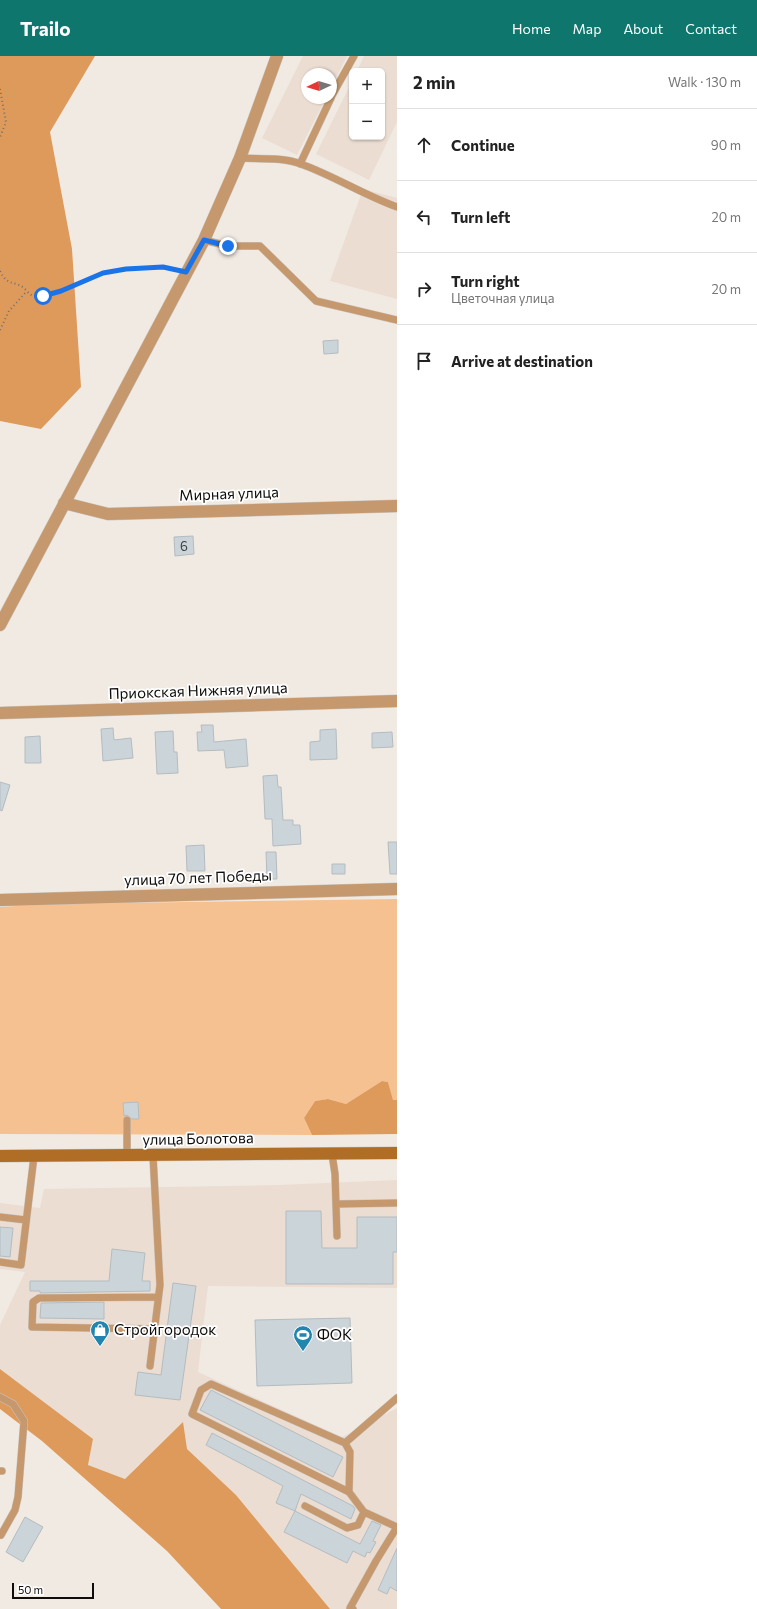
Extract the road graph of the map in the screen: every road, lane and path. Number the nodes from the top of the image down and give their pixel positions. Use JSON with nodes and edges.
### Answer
{"nodes":[{"id":1,"x":277,"y":56,"type":"edge"},
{"id":2,"x":354,"y":56,"type":"edge"},
{"id":3,"x":337,"y":87,"type":"edge"},
{"id":4,"x":0,"y":89,"type":"edge"},
{"id":5,"x":328,"y":104,"type":"edge"},
{"id":6,"x":0,"y":137,"type":"edge"},
{"id":7,"x":240,"y":158,"type":"junction"},
{"id":8,"x":300,"y":164,"type":"junction"},
{"id":9,"x":397,"y":206,"type":"edge"},
{"id":10,"x":204,"y":240,"type":"junction"},
{"id":11,"x":0,"y":271,"type":"edge"},
{"id":12,"x":186,"y":272,"type":"junction"},
{"id":13,"x":26,"y":292,"type":"junction"},
{"id":14,"x":397,"y":320,"type":"edge"},
{"id":15,"x":0,"y":330,"type":"edge"},
{"id":16,"x":64,"y":503,"type":"junction"},
{"id":17,"x":397,"y":506,"type":"edge"},
{"id":18,"x":0,"y":625,"type":"edge"},
{"id":19,"x":397,"y":701,"type":"edge"},
{"id":20,"x":0,"y":713,"type":"edge"},
{"id":21,"x":397,"y":889,"type":"edge"},
{"id":22,"x":0,"y":900,"type":"edge"},
{"id":23,"x":127,"y":1120,"type":"dead end"},
{"id":24,"x":397,"y":1153,"type":"edge"},
{"id":25,"x":332,"y":1154,"type":"junction"},
{"id":26,"x":0,"y":1156,"type":"edge"},
{"id":27,"x":34,"y":1156,"type":"junction"},
{"id":28,"x":127,"y":1156,"type":"junction"},
{"id":29,"x":153,"y":1156,"type":"junction"},
{"id":30,"x":397,"y":1203,"type":"edge"},
{"id":31,"x":337,"y":1204,"type":"junction"},
{"id":32,"x":0,"y":1217,"type":"edge"},
{"id":33,"x":26,"y":1220,"type":"junction"},
{"id":34,"x":337,"y":1236,"type":"dead end"},
{"id":35,"x":0,"y":1262,"type":"edge"},
{"id":36,"x":158,"y":1297,"type":"junction"},
{"id":37,"x":154,"y":1329,"type":"junction"},
{"id":38,"x":150,"y":1366,"type":"dead end"},
{"id":39,"x":0,"y":1397,"type":"edge"},
{"id":40,"x":397,"y":1398,"type":"edge"},
{"id":41,"x":345,"y":1443,"type":"junction"},
{"id":42,"x":349,"y":1492,"type":"junction"},
{"id":43,"x":305,"y":1506,"type":"dead end"},
{"id":44,"x":364,"y":1512,"type":"junction"},
{"id":45,"x":397,"y":1527,"type":"edge"},
{"id":46,"x":1,"y":1535,"type":"dead end"},
{"id":47,"x":353,"y":1609,"type":"edge"}],
"edges":[{"from":1,"to":7,"type":"street"},
{"from":2,"to":3,"type":"lane"},
{"from":4,"to":6,"type":"path"},
{"from":5,"to":8,"type":"lane"},
{"from":7,"to":8,"type":"lane"},
{"from":7,"to":10,"type":"street"},
{"from":8,"to":9,"type":"lane"},
{"from":10,"to":12,"type":"street"},
{"from":10,"to":14,"type":"lane"},
{"from":11,"to":13,"type":"path"},
{"from":12,"to":13,"type":"path"},
{"from":12,"to":16,"type":"street"},
{"from":13,"to":15,"type":"path"},
{"from":16,"to":17,"type":"street","name":"Мирная улица"},
{"from":16,"to":18,"type":"street"},
{"from":19,"to":20,"type":"street","name":"Приокская Нижняя улица"},
{"from":21,"to":22,"type":"street","name":"улица 70 лет Победы"},
{"from":23,"to":28,"type":"lane"},
{"from":24,"to":25,"type":"main road","name":"улица Болотова"},
{"from":25,"to":29,"type":"main road","name":"улица Болотова"},
{"from":25,"to":31,"type":"lane"},
{"from":26,"to":27,"type":"main road","name":"улица Болотова"},
{"from":27,"to":28,"type":"main road","name":"улица Болотова"},
{"from":27,"to":33,"type":"lane"},
{"from":28,"to":29,"type":"main road","name":"улица Болотова"},
{"from":29,"to":36,"type":"lane"},
{"from":30,"to":31,"type":"lane"},
{"from":31,"to":34,"type":"lane"},
{"from":32,"to":33,"type":"lane"},
{"from":33,"to":35,"type":"lane"},
{"from":36,"to":37,"type":"lane"},
{"from":36,"to":37,"type":"lane"},
{"from":37,"to":38,"type":"lane"},
{"from":39,"to":46,"type":"lane"},
{"from":40,"to":41,"type":"lane"},
{"from":41,"to":42,"type":"lane"},
{"from":41,"to":42,"type":"lane"},
{"from":42,"to":44,"type":"lane"},
{"from":43,"to":44,"type":"lane"},
{"from":44,"to":45,"type":"lane"},
{"from":45,"to":47,"type":"lane"}]}
